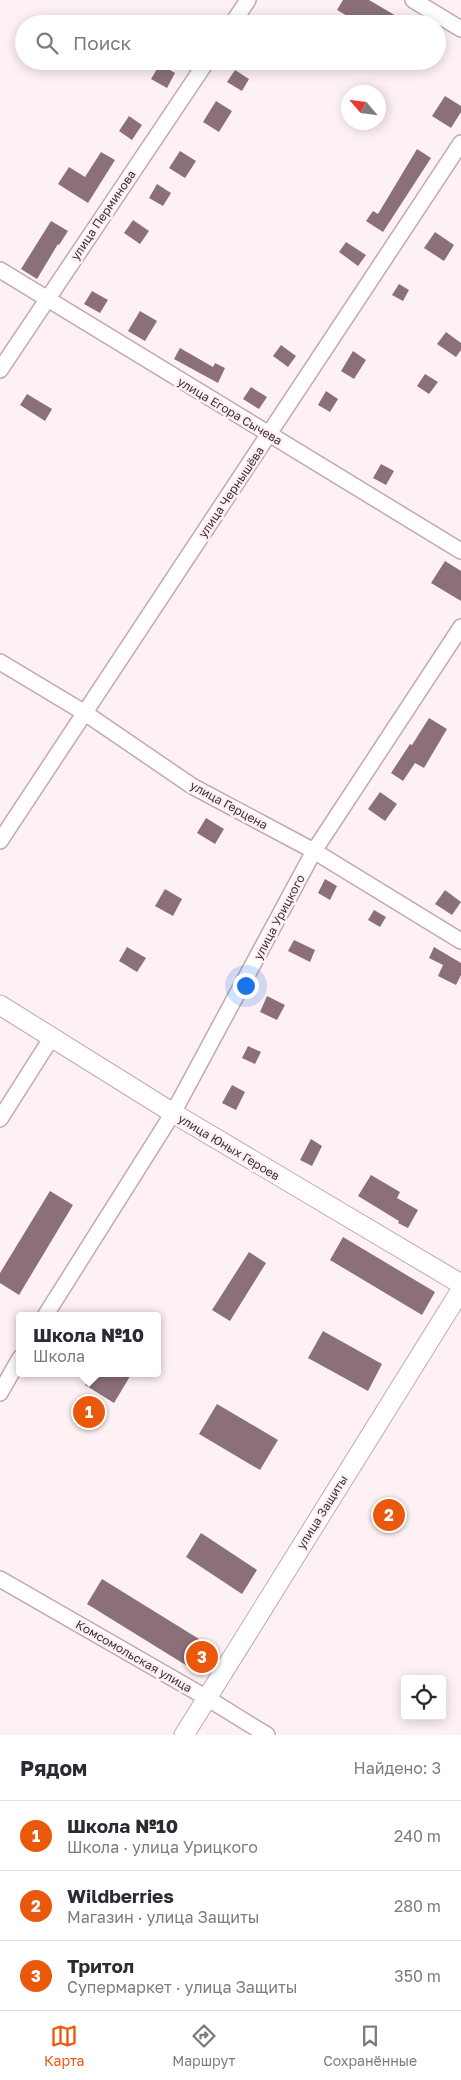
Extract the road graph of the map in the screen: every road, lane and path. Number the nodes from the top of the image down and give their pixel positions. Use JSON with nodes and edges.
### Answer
{"nodes":[{"id":1,"x":248,"y":0,"type":"edge"},
{"id":2,"x":413,"y":0,"type":"edge"},
{"id":3,"x":238,"y":15,"type":"edge"},
{"id":4,"x":438,"y":15,"type":"edge"},
{"id":5,"x":446,"y":20,"type":"edge"},
{"id":6,"x":461,"y":29,"type":"edge"},
{"id":7,"x":201,"y":70,"type":"edge"},
{"id":8,"x":461,"y":143,"type":"edge"},
{"id":9,"x":0,"y":270,"type":"edge"},
{"id":10,"x":46,"y":300,"type":"junction"},
{"id":11,"x":0,"y":370,"type":"edge"},
{"id":12,"x":270,"y":434,"type":"junction"},
{"id":13,"x":461,"y":551,"type":"edge"},
{"id":14,"x":461,"y":627,"type":"edge"},
{"id":15,"x":0,"y":662,"type":"edge"},
{"id":16,"x":85,"y":713,"type":"junction"},
{"id":17,"x":0,"y":841,"type":"edge"},
{"id":18,"x":314,"y":851,"type":"junction"},
{"id":19,"x":461,"y":941,"type":"edge"},
{"id":20,"x":0,"y":1004,"type":"edge"},
{"id":21,"x":52,"y":1037,"type":"junction"},
{"id":22,"x":173,"y":1113,"type":"junction"},
{"id":23,"x":0,"y":1119,"type":"edge"},
{"id":24,"x":461,"y":1284,"type":"edge"},
{"id":25,"x":461,"y":1290,"type":"edge"},
{"id":26,"x":48,"y":1312,"type":"edge"},
{"id":27,"x":16,"y":1365,"type":"edge"},
{"id":28,"x":0,"y":1393,"type":"edge"},
{"id":29,"x":0,"y":1579,"type":"edge"},
{"id":30,"x":207,"y":1698,"type":"junction"},
{"id":31,"x":184,"y":1735,"type":"edge"},
{"id":32,"x":267,"y":1735,"type":"edge"}],
"edges":[{"from":1,"to":3,"type":"street"},
{"from":2,"to":4,"type":"street"},
{"from":5,"to":6,"type":"street"},
{"from":7,"to":10,"type":"street","name":"улица Перминова"},
{"from":8,"to":12,"type":"street","name":"улица Чернышёва"},
{"from":9,"to":10,"type":"street","name":"улица Егора Сычева"},
{"from":10,"to":11,"type":"street","name":"улица Перминова"},
{"from":10,"to":12,"type":"street","name":"улица Егора Сычева"},
{"from":12,"to":13,"type":"street","name":"улица Егора Сычева"},
{"from":12,"to":16,"type":"street","name":"улица Чернышёва"},
{"from":14,"to":18,"type":"street","name":"улица Урицкого"},
{"from":15,"to":16,"type":"street","name":"улица Герцена"},
{"from":16,"to":17,"type":"street","name":"улица Чернышёва"},
{"from":16,"to":18,"type":"street","name":"улица Герцена"},
{"from":18,"to":19,"type":"street","name":"улица Герцена"},
{"from":18,"to":22,"type":"street","name":"улица Урицкого"},
{"from":20,"to":21,"type":"street","name":"улица Юных Героев"},
{"from":21,"to":22,"type":"street","name":"улица Юных Героев"},
{"from":21,"to":23,"type":"street"},
{"from":22,"to":24,"type":"street","name":"улица Юных Героев"},
{"from":22,"to":26,"type":"street","name":"улица Урицкого"},
{"from":25,"to":30,"type":"street","name":"улица Защиты"},
{"from":27,"to":28,"type":"street"},
{"from":29,"to":30,"type":"street","name":"Комсомольская улица"},
{"from":30,"to":31,"type":"street","name":"улица Защиты"},
{"from":30,"to":32,"type":"street","name":"Комсомольская улица"}]}
